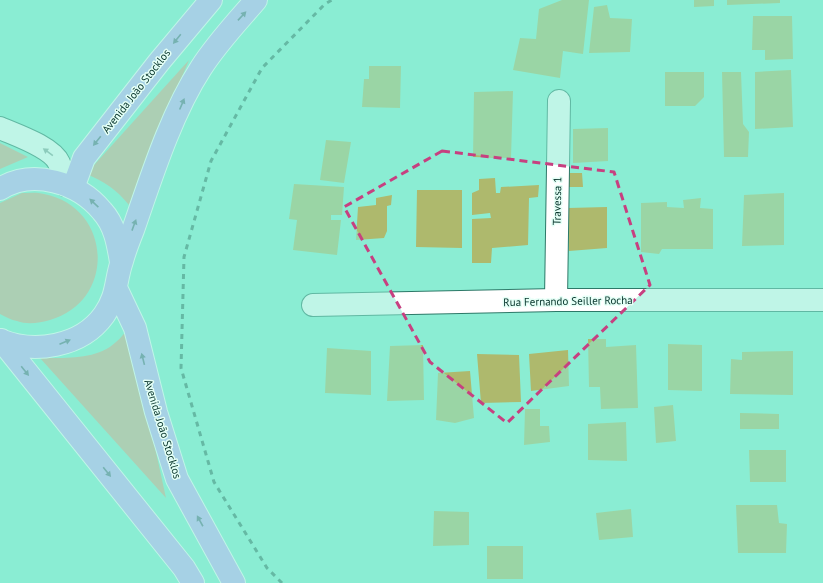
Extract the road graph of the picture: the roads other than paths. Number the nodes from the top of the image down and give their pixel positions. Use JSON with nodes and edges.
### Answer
{"nodes":[{"id":1,"x":211,"y":0,"type":"edge"},
{"id":2,"x":256,"y":0,"type":"edge"},
{"id":3,"x":559,"y":101,"type":"dead end"},
{"id":4,"x":0,"y":128,"type":"edge"},
{"id":5,"x":69,"y":187,"type":"junction"},
{"id":6,"x":0,"y":189,"type":"edge"},
{"id":7,"x":121,"y":262,"type":"junction"},
{"id":8,"x":116,"y":290,"type":"junction"},
{"id":9,"x":556,"y":300,"type":"junction"},
{"id":10,"x":823,"y":300,"type":"edge"},
{"id":11,"x":313,"y":305,"type":"dead end"},
{"id":12,"x":0,"y":340,"type":"edge"},
{"id":13,"x":193,"y":583,"type":"edge"},
{"id":14,"x":234,"y":583,"type":"edge"}],
"edges":[{"from":1,"to":5,"type":"main road","name":"Avenida João Stocklos","one_way":true},
{"from":7,"to":2,"type":"main road","one_way":true},
{"from":3,"to":9,"type":"street","name":"Travessa 1"},
{"from":5,"to":4,"type":"street","one_way":true},
{"from":5,"to":6,"type":"main road"},
{"from":7,"to":5,"type":"main road","one_way":true},
{"from":7,"to":8,"type":"main road"},
{"from":12,"to":8,"type":"main road","one_way":true},
{"from":14,"to":8,"type":"main road","name":"Avenida João Stocklos","one_way":true},
{"from":9,"to":10,"type":"street","name":"Rua Fernando Seiller Rocha"},
{"from":9,"to":11,"type":"street","name":"Rua Fernando Seiller Rocha"},
{"from":12,"to":13,"type":"main road","one_way":true}]}
